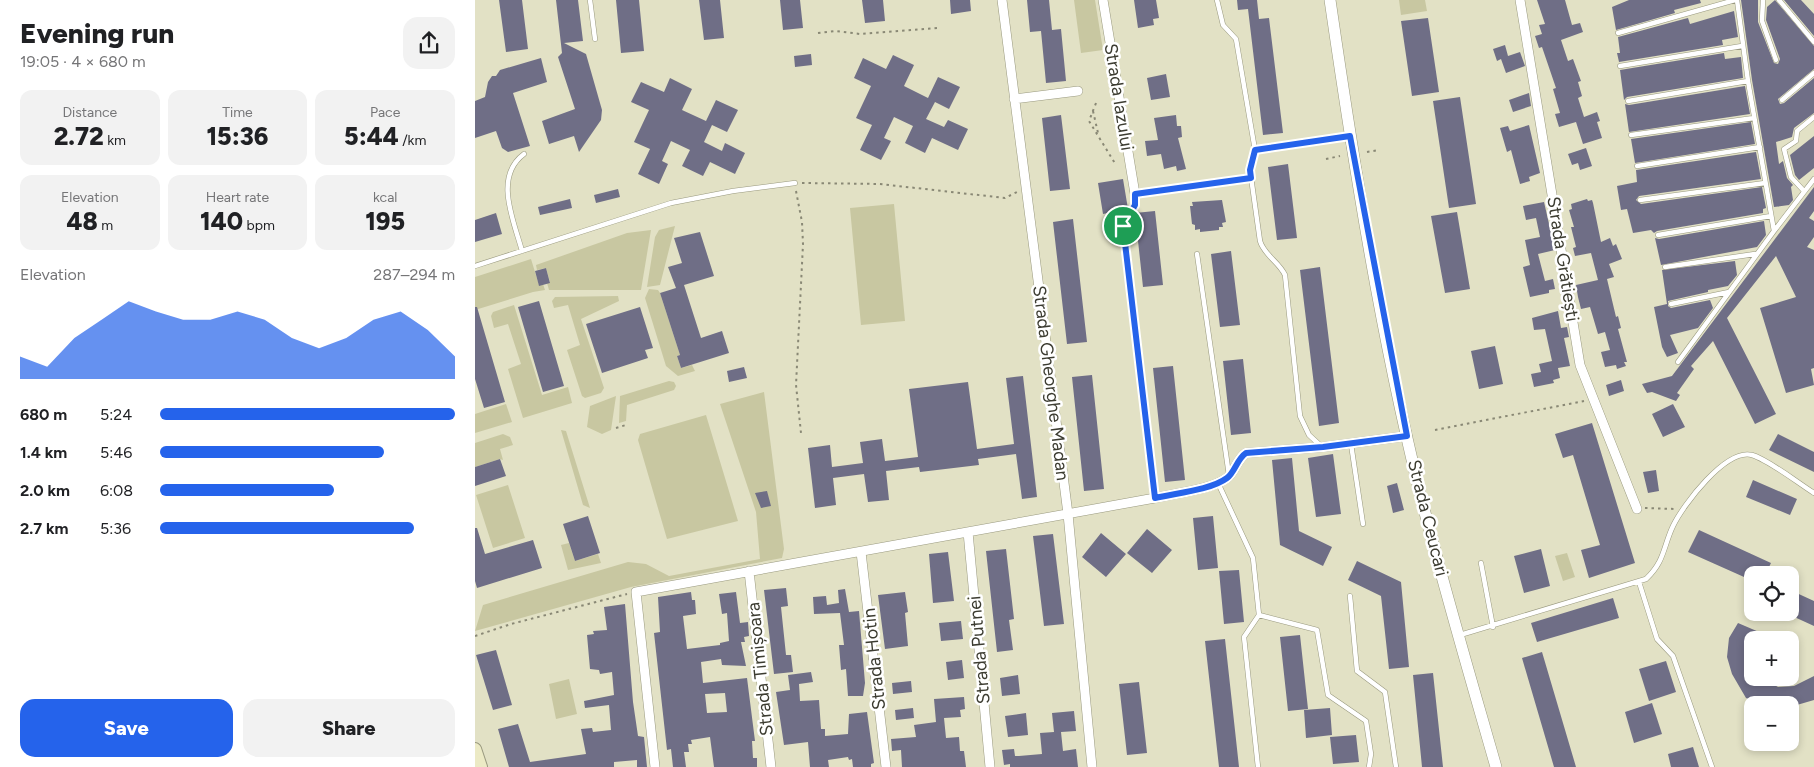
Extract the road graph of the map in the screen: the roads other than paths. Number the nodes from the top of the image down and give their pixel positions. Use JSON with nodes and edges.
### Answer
{"nodes":[{"id":1,"x":590,"y":0,"type":"edge"},
{"id":2,"x":1002,"y":0,"type":"edge"},
{"id":3,"x":1103,"y":0,"type":"edge"},
{"id":4,"x":1217,"y":0,"type":"edge"},
{"id":5,"x":1330,"y":0,"type":"edge"},
{"id":6,"x":1520,"y":0,"type":"edge"},
{"id":7,"x":1736,"y":0,"type":"edge"},
{"id":8,"x":1763,"y":0,"type":"edge"},
{"id":9,"x":1779,"y":0,"type":"edge"},
{"id":10,"x":1618,"y":33,"type":"dead end"},
{"id":11,"x":595,"y":39,"type":"dead end"},
{"id":12,"x":1814,"y":42,"type":"edge"},
{"id":13,"x":1742,"y":46,"type":"junction"},
{"id":14,"x":1776,"y":60,"type":"dead end"},
{"id":15,"x":1620,"y":66,"type":"dead end"},
{"id":16,"x":1814,"y":73,"type":"edge"},
{"id":17,"x":1748,"y":81,"type":"junction"},
{"id":18,"x":1078,"y":91,"type":"dead end"},
{"id":19,"x":1014,"y":99,"type":"junction"},
{"id":20,"x":1782,"y":100,"type":"dead end"},
{"id":21,"x":1628,"y":101,"type":"dead end"},
{"id":22,"x":1814,"y":117,"type":"edge"},
{"id":23,"x":1754,"y":118,"type":"junction"},
{"id":24,"x":1631,"y":135,"type":"dead end"},
{"id":25,"x":1350,"y":136,"type":"junction"},
{"id":26,"x":1760,"y":147,"type":"junction"},
{"id":27,"x":1255,"y":150,"type":"junction"},
{"id":28,"x":524,"y":154,"type":"dead end"},
{"id":29,"x":1637,"y":166,"type":"dead end"},
{"id":30,"x":1251,"y":178,"type":"junction"},
{"id":31,"x":1814,"y":179,"type":"edge"},
{"id":32,"x":795,"y":183,"type":"road end"},
{"id":33,"x":1765,"y":183,"type":"junction"},
{"id":34,"x":1804,"y":192,"type":"junction"},
{"id":35,"x":1135,"y":194,"type":"joint"},
{"id":36,"x":1640,"y":200,"type":"dead end"},
{"id":37,"x":1771,"y":216,"type":"junction"},
{"id":38,"x":1123,"y":226,"type":"road end"},
{"id":39,"x":1774,"y":231,"type":"junction"},
{"id":40,"x":1658,"y":235,"type":"dead end"},
{"id":41,"x":522,"y":251,"type":"junction"},
{"id":42,"x":1197,"y":254,"type":"dead end"},
{"id":43,"x":1755,"y":254,"type":"junction"},
{"id":44,"x":475,"y":266,"type":"edge"},
{"id":45,"x":1665,"y":267,"type":"dead end"},
{"id":46,"x":1729,"y":292,"type":"junction"},
{"id":47,"x":1671,"y":304,"type":"dead end"},
{"id":48,"x":1678,"y":362,"type":"dead end"},
{"id":49,"x":1407,"y":436,"type":"junction"},
{"id":50,"x":1351,"y":444,"type":"junction"},
{"id":51,"x":1323,"y":447,"type":"junction"},
{"id":52,"x":1229,"y":476,"type":"junction"},
{"id":53,"x":1217,"y":484,"type":"junction"},
{"id":54,"x":1814,"y":493,"type":"edge"},
{"id":55,"x":1155,"y":498,"type":"junction"},
{"id":56,"x":1637,"y":509,"type":"dead end"},
{"id":57,"x":1068,"y":514,"type":"junction"},
{"id":58,"x":1363,"y":524,"type":"dead end"},
{"id":59,"x":968,"y":532,"type":"junction"},
{"id":60,"x":861,"y":552,"type":"junction"},
{"id":61,"x":1481,"y":564,"type":"dead end"},
{"id":62,"x":749,"y":571,"type":"junction"},
{"id":63,"x":1639,"y":582,"type":"junction"},
{"id":64,"x":1351,"y":596,"type":"dead end"},
{"id":65,"x":1259,"y":615,"type":"junction"},
{"id":66,"x":1493,"y":627,"type":"junction"},
{"id":67,"x":1458,"y":636,"type":"junction"},
{"id":68,"x":475,"y":750,"type":"edge"},
{"id":69,"x":481,"y":767,"type":"edge"},
{"id":70,"x":655,"y":767,"type":"edge"},
{"id":71,"x":771,"y":767,"type":"edge"},
{"id":72,"x":886,"y":767,"type":"edge"},
{"id":73,"x":990,"y":767,"type":"edge"},
{"id":74,"x":1092,"y":767,"type":"edge"},
{"id":75,"x":1258,"y":767,"type":"edge"},
{"id":76,"x":1369,"y":767,"type":"edge"},
{"id":77,"x":1395,"y":767,"type":"edge"},
{"id":78,"x":1496,"y":767,"type":"edge"},
{"id":79,"x":1712,"y":767,"type":"edge"}],
"edges":[{"from":1,"to":11,"type":"lane"},
{"from":2,"to":19,"type":"street","name":"Strada Gheorghe Madan"},
{"from":3,"to":35,"type":"street","name":"Strada Iazului"},
{"from":4,"to":27,"type":"lane"},
{"from":5,"to":25,"type":"street","name":"Strada Ceucari"},
{"from":6,"to":56,"type":"street","name":"Strada Grătiești"},
{"from":7,"to":10,"type":"lane"},
{"from":7,"to":13,"type":"lane"},
{"from":8,"to":14,"type":"lane"},
{"from":9,"to":12,"type":"lane"},
{"from":13,"to":15,"type":"lane"},
{"from":13,"to":17,"type":"lane"},
{"from":16,"to":20,"type":"lane"},
{"from":17,"to":21,"type":"lane"},
{"from":17,"to":23,"type":"lane"},
{"from":18,"to":19,"type":"street"},
{"from":19,"to":57,"type":"street","name":"Strada Gheorghe Madan"},
{"from":22,"to":34,"type":"lane"},
{"from":23,"to":24,"type":"lane"},
{"from":23,"to":26,"type":"lane"},
{"from":25,"to":27,"type":"lane"},
{"from":25,"to":49,"type":"street","name":"Strada Ceucari"},
{"from":26,"to":29,"type":"lane"},
{"from":26,"to":33,"type":"lane"},
{"from":27,"to":30,"type":"lane"},
{"from":28,"to":41,"type":"lane"},
{"from":30,"to":35,"type":"lane"},
{"from":30,"to":51,"type":"lane"},
{"from":31,"to":34,"type":"lane"},
{"from":32,"to":41,"type":"lane"},
{"from":33,"to":36,"type":"lane"},
{"from":33,"to":37,"type":"lane"},
{"from":34,"to":39,"type":"lane"},
{"from":37,"to":39,"type":"lane"},
{"from":37,"to":40,"type":"lane"},
{"from":38,"to":55,"type":"lane"},
{"from":39,"to":43,"type":"lane"},
{"from":41,"to":44,"type":"lane"},
{"from":42,"to":52,"type":"lane"},
{"from":43,"to":45,"type":"lane"},
{"from":43,"to":46,"type":"lane"},
{"from":46,"to":47,"type":"lane"},
{"from":46,"to":48,"type":"lane"},
{"from":49,"to":50,"type":"street"},
{"from":49,"to":67,"type":"street","name":"Strada Ceucari"},
{"from":50,"to":51,"type":"street"},
{"from":50,"to":58,"type":"lane"},
{"from":51,"to":52,"type":"street"},
{"from":52,"to":53,"type":"street"},
{"from":53,"to":55,"type":"street"},
{"from":53,"to":65,"type":"lane"},
{"from":54,"to":63,"type":"lane"},
{"from":55,"to":57,"type":"street"},
{"from":57,"to":59,"type":"street"},
{"from":57,"to":74,"type":"street","name":"Strada Gheorghe Madan"},
{"from":59,"to":60,"type":"street"},
{"from":59,"to":73,"type":"street","name":"Strada Putnei"},
{"from":60,"to":62,"type":"street"},
{"from":60,"to":72,"type":"street","name":"Strada Hotin"},
{"from":61,"to":66,"type":"lane"},
{"from":62,"to":70,"type":"street"},
{"from":62,"to":71,"type":"street","name":"Strada Timișoara"},
{"from":63,"to":66,"type":"lane"},
{"from":63,"to":79,"type":"lane"},
{"from":64,"to":77,"type":"lane"},
{"from":65,"to":75,"type":"lane"},
{"from":65,"to":76,"type":"lane"},
{"from":66,"to":67,"type":"lane"},
{"from":67,"to":78,"type":"street","name":"Strada Ceucari"},
{"from":68,"to":69,"type":"main road"}]}
